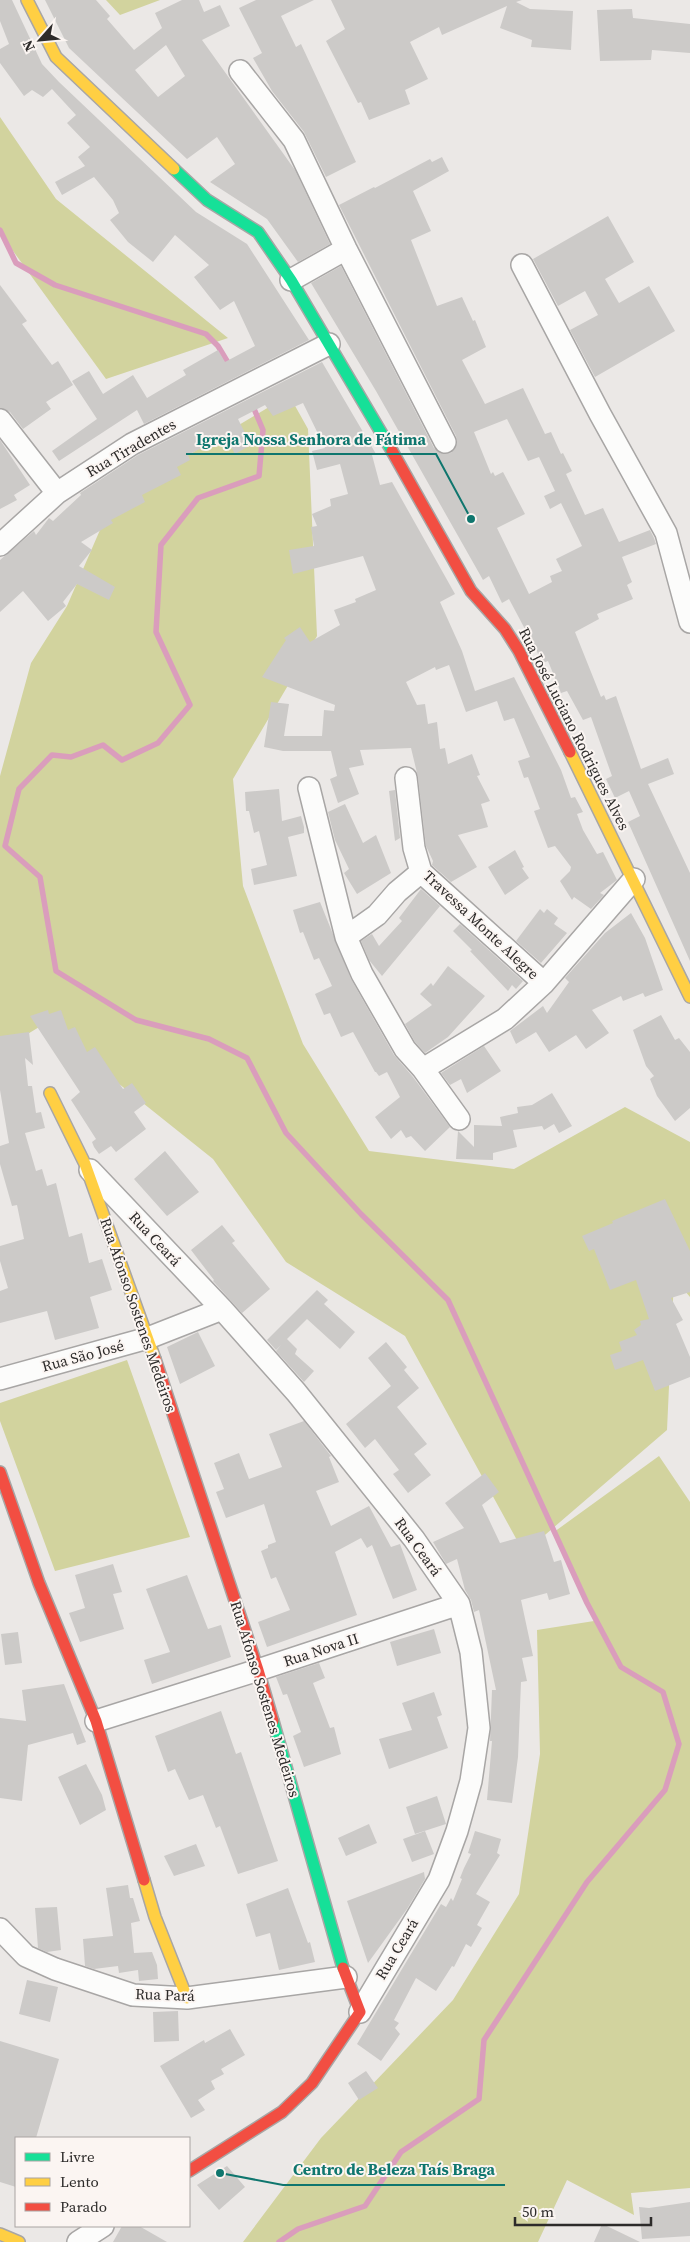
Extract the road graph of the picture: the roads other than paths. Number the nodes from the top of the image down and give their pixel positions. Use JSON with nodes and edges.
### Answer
{"nodes":[{"id":1,"x":27,"y":0,"type":"edge"},
{"id":2,"x":240,"y":70,"type":"dead end"},
{"id":3,"x":346,"y":249,"type":"junction"},
{"id":4,"x":522,"y":265,"type":"dead end"},
{"id":5,"x":291,"y":280,"type":"junction"},
{"id":6,"x":329,"y":344,"type":"junction"},
{"id":7,"x":0,"y":420,"type":"edge"},
{"id":8,"x":444,"y":442,"type":"dead end"},
{"id":9,"x":57,"y":493,"type":"junction"},
{"id":10,"x":0,"y":544,"type":"edge"},
{"id":11,"x":690,"y":622,"type":"edge"},
{"id":12,"x":406,"y":778,"type":"dead end"},
{"id":13,"x":310,"y":788,"type":"dead end"},
{"id":14,"x":422,"y":872,"type":"junction"},
{"id":15,"x":634,"y":879,"type":"junction"},
{"id":16,"x":346,"y":937,"type":"junction"},
{"id":17,"x":544,"y":984,"type":"junction"},
{"id":18,"x":690,"y":997,"type":"edge"},
{"id":19,"x":423,"y":1069,"type":"junction"},
{"id":20,"x":50,"y":1093,"type":"dead end"},
{"id":21,"x":459,"y":1119,"type":"dead end"},
{"id":22,"x":85,"y":1164,"type":"junction"},
{"id":23,"x":222,"y":1309,"type":"junction"},
{"id":24,"x":148,"y":1338,"type":"junction"},
{"id":25,"x":0,"y":1379,"type":"edge"},
{"id":26,"x":0,"y":1472,"type":"edge"},
{"id":27,"x":459,"y":1604,"type":"junction"},
{"id":28,"x":258,"y":1670,"type":"junction"},
{"id":29,"x":96,"y":1721,"type":"junction"},
{"id":30,"x":0,"y":1930,"type":"edge"},
{"id":31,"x":346,"y":1978,"type":"junction"},
{"id":32,"x":187,"y":1998,"type":"junction"},
{"id":33,"x":360,"y":2012,"type":"junction"},
{"id":34,"x":190,"y":2170,"type":"edge"},
{"id":35,"x":101,"y":2227,"type":"edge"},
{"id":36,"x":0,"y":2234,"type":"edge"},
{"id":37,"x":19,"y":2242,"type":"edge"},
{"id":38,"x":78,"y":2242,"type":"edge"}],
"edges":[{"from":1,"to":5,"type":"street","name":"Rua José Luciano Rodrigues Alves"},
{"from":2,"to":3,"type":"street"},
{"from":3,"to":5,"type":"street"},
{"from":3,"to":8,"type":"street"},
{"from":4,"to":11,"type":"street"},
{"from":5,"to":6,"type":"street","name":"Rua José Luciano Rodrigues Alves"},
{"from":6,"to":9,"type":"street","name":"Rua Tiradentes"},
{"from":6,"to":15,"type":"street","name":"Rua José Luciano Rodrigues Alves"},
{"from":7,"to":9,"type":"street"},
{"from":9,"to":10,"type":"street","name":"Rua Tiradentes"},
{"from":12,"to":14,"type":"street","name":"Travessa Monte Alegre"},
{"from":13,"to":16,"type":"street"},
{"from":14,"to":16,"type":"street"},
{"from":14,"to":17,"type":"street","name":"Travessa Monte Alegre"},
{"from":15,"to":17,"type":"street"},
{"from":15,"to":18,"type":"street","name":"Rua José Luciano Rodrigues Alves"},
{"from":16,"to":19,"type":"street"},
{"from":17,"to":19,"type":"street"},
{"from":19,"to":21,"type":"street"},
{"from":20,"to":22,"type":"street","name":"Rua Afonso Sostenes Medeiros"},
{"from":22,"to":23,"type":"street","name":"Rua Ceará"},
{"from":22,"to":24,"type":"street","name":"Rua Afonso Sostenes Medeiros"},
{"from":23,"to":24,"type":"street","name":"Rua São José"},
{"from":23,"to":27,"type":"street","name":"Rua Ceará"},
{"from":24,"to":25,"type":"street","name":"Rua São José"},
{"from":24,"to":28,"type":"street","name":"Rua Afonso Sostenes Medeiros"},
{"from":26,"to":29,"type":"street"},
{"from":27,"to":28,"type":"street","name":"Rua Nova II"},
{"from":27,"to":33,"type":"street","name":"Rua Ceará"},
{"from":28,"to":29,"type":"street","name":"Rua Nova II"},
{"from":28,"to":31,"type":"street","name":"Rua Afonso Sostenes Medeiros"},
{"from":29,"to":32,"type":"street"},
{"from":30,"to":32,"type":"street","name":"Rua Pará"},
{"from":31,"to":32,"type":"street","name":"Rua Pará"},
{"from":31,"to":33,"type":"street","name":"Rua Afonso Sostenes Medeiros"},
{"from":33,"to":34,"type":"street"},
{"from":35,"to":38,"type":"street"},
{"from":36,"to":37,"type":"street"}]}
